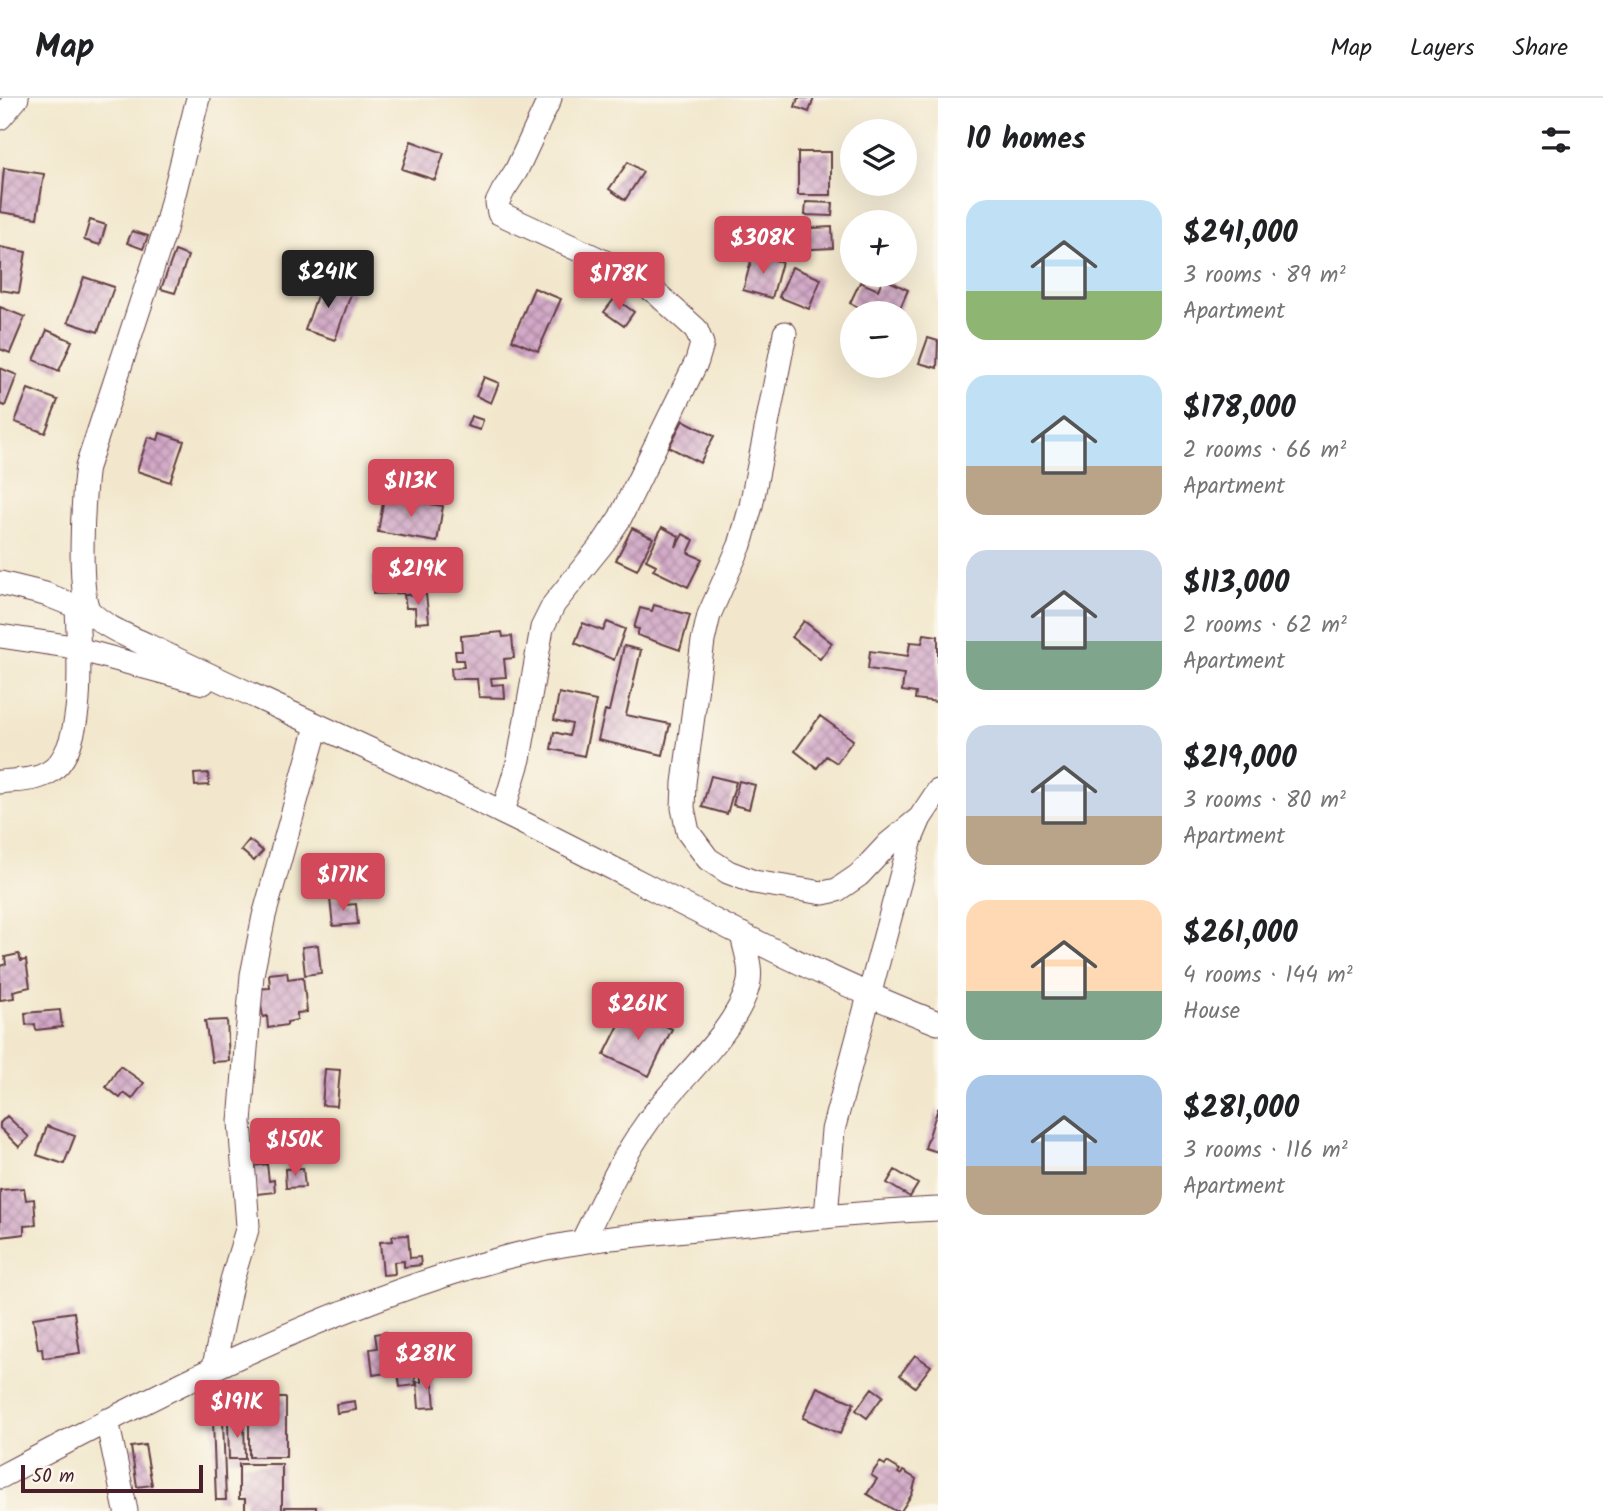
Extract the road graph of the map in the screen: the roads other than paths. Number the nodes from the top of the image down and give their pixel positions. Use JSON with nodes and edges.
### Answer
{"nodes":[{"id":1,"x":18,"y":98,"type":"edge"},
{"id":2,"x":198,"y":98,"type":"edge"},
{"id":3,"x":550,"y":98,"type":"edge"},
{"id":4,"x":0,"y":118,"type":"edge"},
{"id":5,"x":785,"y":333,"type":"dead end"},
{"id":6,"x":0,"y":583,"type":"edge"},
{"id":7,"x":83,"y":609,"type":"junction"},
{"id":8,"x":0,"y":636,"type":"edge"},
{"id":9,"x":79,"y":649,"type":"junction"},
{"id":10,"x":237,"y":690,"type":"junction"},
{"id":11,"x":317,"y":726,"type":"junction"},
{"id":12,"x":0,"y":782,"type":"edge"},
{"id":13,"x":938,"y":791,"type":"edge"},
{"id":14,"x":503,"y":812,"type":"junction"},
{"id":15,"x":920,"y":818,"type":"junction"},
{"id":16,"x":741,"y":934,"type":"junction"},
{"id":17,"x":871,"y":997,"type":"junction"},
{"id":18,"x":938,"y":1023,"type":"edge"},
{"id":19,"x":938,"y":1209,"type":"edge"},
{"id":20,"x":826,"y":1217,"type":"junction"},
{"id":21,"x":583,"y":1240,"type":"junction"},
{"id":22,"x":214,"y":1366,"type":"junction"},
{"id":23,"x":107,"y":1420,"type":"junction"},
{"id":24,"x":0,"y":1477,"type":"edge"},
{"id":25,"x":125,"y":1511,"type":"edge"}],
"edges":[{"from":1,"to":4,"type":"street"},
{"from":2,"to":7,"type":"street"},
{"from":3,"to":14,"type":"street"},
{"from":5,"to":15,"type":"street"},
{"from":6,"to":7,"type":"street"},
{"from":7,"to":9,"type":"street"},
{"from":7,"to":10,"type":"street"},
{"from":8,"to":9,"type":"street"},
{"from":9,"to":10,"type":"street"},
{"from":9,"to":12,"type":"street"},
{"from":10,"to":11,"type":"street"},
{"from":11,"to":14,"type":"street"},
{"from":11,"to":22,"type":"street"},
{"from":13,"to":15,"type":"street"},
{"from":14,"to":16,"type":"street"},
{"from":15,"to":17,"type":"street"},
{"from":16,"to":17,"type":"street"},
{"from":16,"to":21,"type":"street"},
{"from":17,"to":18,"type":"street"},
{"from":17,"to":20,"type":"street"},
{"from":19,"to":20,"type":"street"},
{"from":20,"to":21,"type":"street"},
{"from":21,"to":22,"type":"street"},
{"from":22,"to":23,"type":"street"},
{"from":23,"to":24,"type":"street"},
{"from":23,"to":25,"type":"street"}]}
